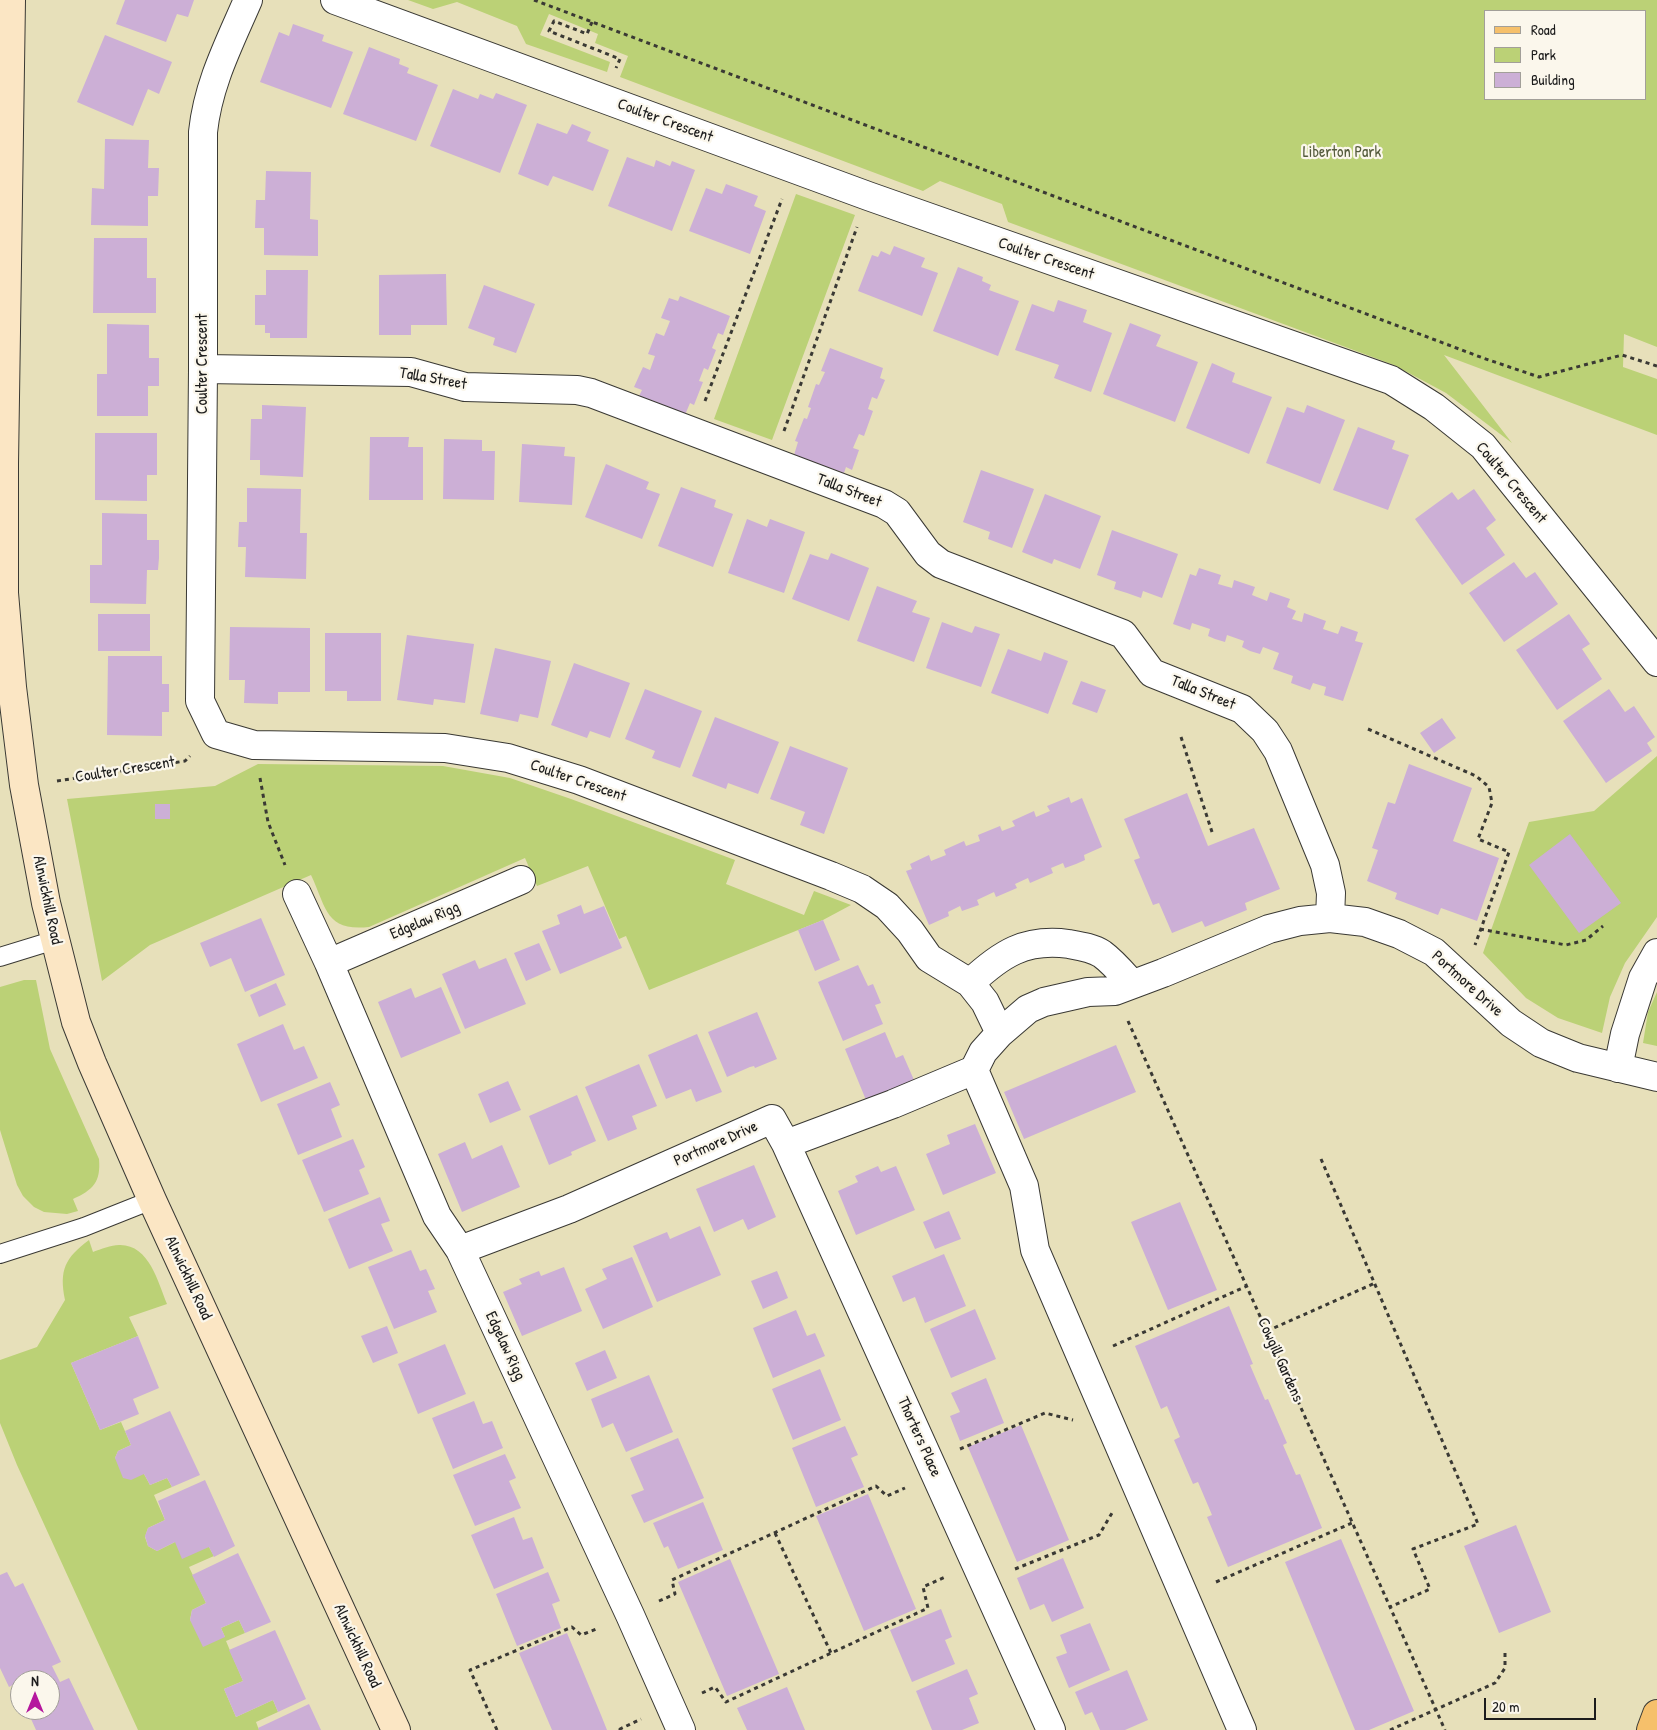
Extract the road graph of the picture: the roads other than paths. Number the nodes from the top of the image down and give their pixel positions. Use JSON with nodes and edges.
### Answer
{"nodes":[{"id":1,"x":11,"y":0,"type":"edge"},
{"id":2,"x":248,"y":0,"type":"edge"},
{"id":3,"x":335,"y":0,"type":"edge"},
{"id":4,"x":203,"y":369,"type":"junction"},
{"id":5,"x":2,"y":594,"type":"edge"},
{"id":6,"x":1657,"y":662,"type":"edge"},
{"id":7,"x":521,"y":880,"type":"dead end"},
{"id":8,"x":297,"y":894,"type":"road end"},
{"id":9,"x":1330,"y":918,"type":"junction"},
{"id":10,"x":55,"y":940,"type":"junction"},
{"id":11,"x":1657,"y":953,"type":"edge"},
{"id":12,"x":0,"y":957,"type":"edge"},
{"id":13,"x":330,"y":963,"type":"junction"},
{"id":14,"x":970,"y":983,"type":"junction"},
{"id":15,"x":1124,"y":987,"type":"junction"},
{"id":16,"x":1000,"y":1034,"type":"junction"},
{"id":17,"x":1618,"y":1068,"type":"junction"},
{"id":18,"x":974,"y":1070,"type":"junction"},
{"id":19,"x":1657,"y":1076,"type":"edge"},
{"id":20,"x":786,"y":1144,"type":"junction"},
{"id":21,"x":152,"y":1200,"type":"junction"},
{"id":22,"x":460,"y":1250,"type":"junction"},
{"id":23,"x":0,"y":1254,"type":"edge"},
{"id":24,"x":1657,"y":1714,"type":"edge"},
{"id":25,"x":396,"y":1730,"type":"edge"},
{"id":26,"x":681,"y":1730,"type":"edge"},
{"id":27,"x":1051,"y":1730,"type":"edge"},
{"id":28,"x":1242,"y":1730,"type":"edge"},
{"id":29,"x":1651,"y":1730,"type":"edge"}],
"edges":[{"from":1,"to":5,"type":"street","name":"Alnwickhill Road"},
{"from":2,"to":4,"type":"street","name":"Coulter Crescent"},
{"from":3,"to":6,"type":"street","name":"Coulter Crescent"},
{"from":4,"to":9,"type":"street","name":"Talla Street"},
{"from":4,"to":14,"type":"street","name":"Coulter Crescent"},
{"from":5,"to":10,"type":"street","name":"Alnwickhill Road"},
{"from":7,"to":13,"type":"street","name":"Edgelaw Rigg"},
{"from":8,"to":13,"type":"street","name":"Edgelaw Rigg"},
{"from":9,"to":15,"type":"street","name":"Portmore Drive"},
{"from":9,"to":17,"type":"street","name":"Portmore Drive"},
{"from":10,"to":12,"type":"lane"},
{"from":10,"to":21,"type":"street","name":"Alnwickhill Road"},
{"from":11,"to":17,"type":"street"},
{"from":13,"to":22,"type":"street","name":"Edgelaw Rigg"},
{"from":14,"to":15,"type":"street"},
{"from":14,"to":16,"type":"street"},
{"from":15,"to":16,"type":"street","name":"Portmore Drive"},
{"from":16,"to":18,"type":"street","name":"Portmore Drive"},
{"from":17,"to":19,"type":"street","name":"Portmore Drive"},
{"from":18,"to":20,"type":"street"},
{"from":18,"to":28,"type":"street"},
{"from":20,"to":22,"type":"street","name":"Portmore Drive"},
{"from":20,"to":27,"type":"street","name":"Thorters Place"},
{"from":21,"to":23,"type":"lane"},
{"from":21,"to":25,"type":"street","name":"Alnwickhill Road"},
{"from":22,"to":26,"type":"street","name":"Edgelaw Rigg"},
{"from":24,"to":29,"type":"main road"}]}
